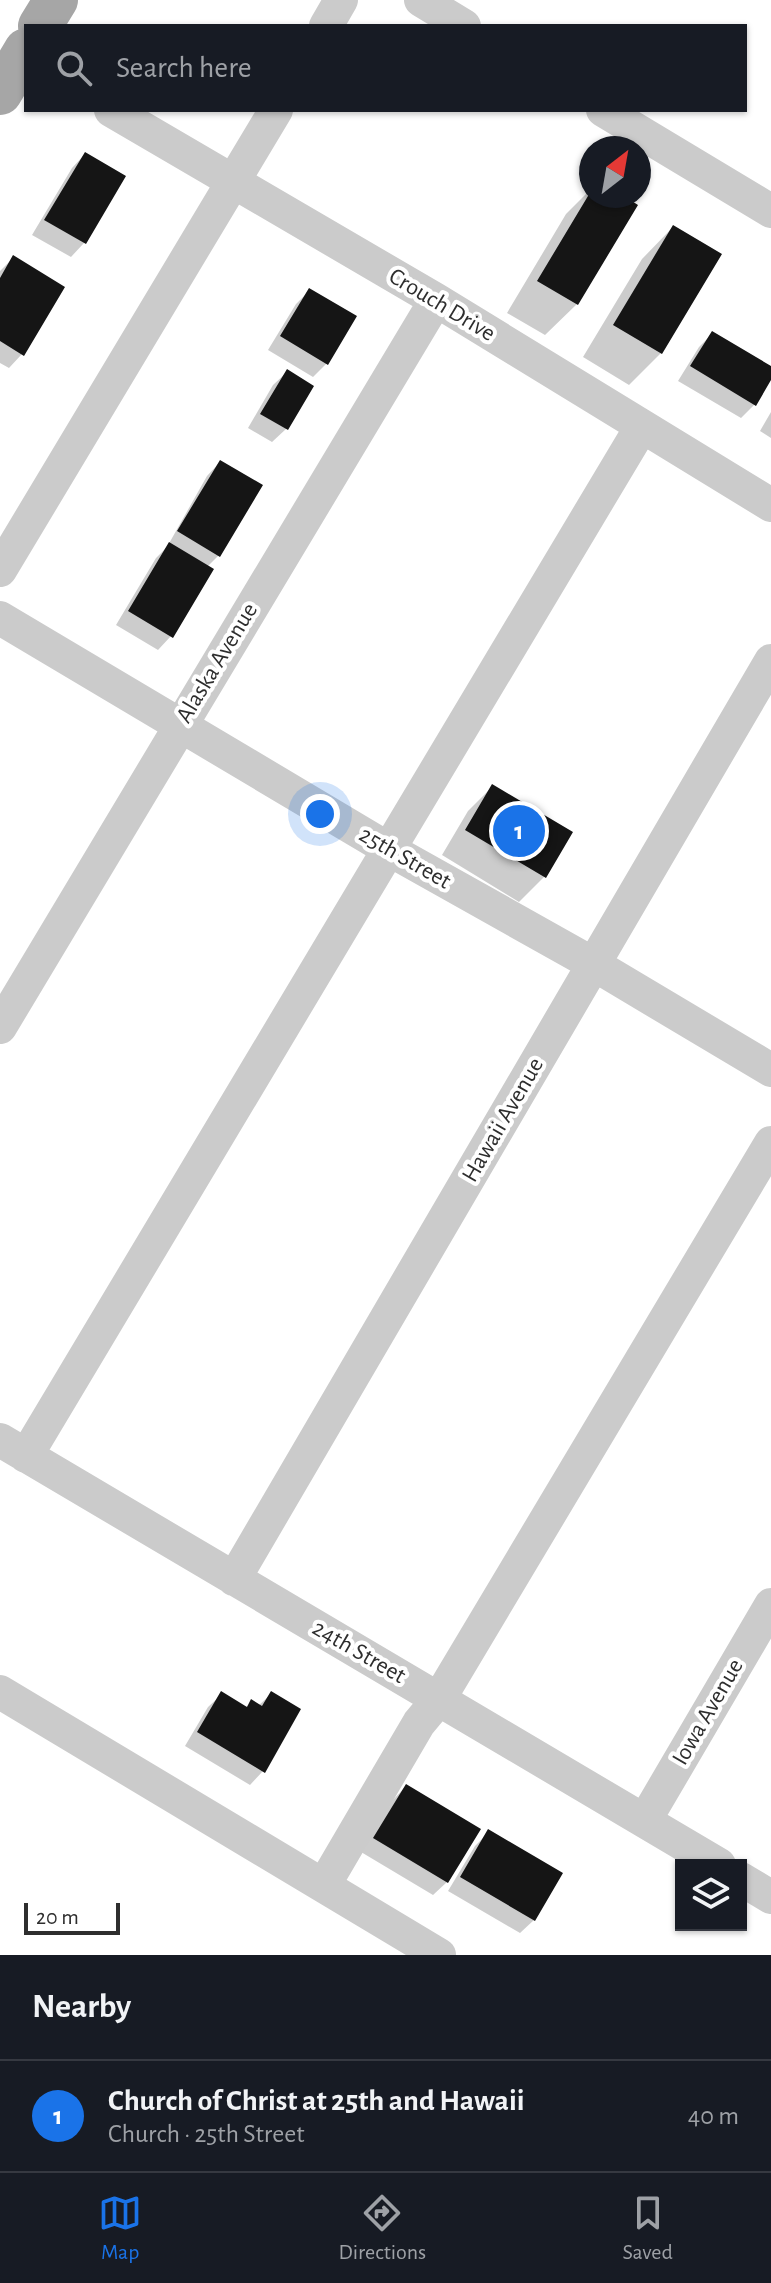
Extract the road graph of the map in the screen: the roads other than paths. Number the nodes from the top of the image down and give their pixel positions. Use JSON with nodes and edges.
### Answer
{"nodes":[{"id":1,"x":56,"y":0,"type":"edge"},
{"id":2,"x":341,"y":0,"type":"edge"},
{"id":3,"x":421,"y":0,"type":"edge"},
{"id":4,"x":42,"y":24,"type":"edge"},
{"id":5,"x":327,"y":24,"type":"edge"},
{"id":6,"x":461,"y":24,"type":"edge"},
{"id":7,"x":114,"y":112,"type":"edge"},
{"id":8,"x":275,"y":112,"type":"edge"},
{"id":9,"x":606,"y":112,"type":"edge"},
{"id":10,"x":233,"y":182,"type":"junction"},
{"id":11,"x":771,"y":211,"type":"edge"},
{"id":12,"x":436,"y":300,"type":"junction"},
{"id":13,"x":642,"y":426,"type":"junction"},
{"id":14,"x":771,"y":505,"type":"edge"},
{"id":15,"x":0,"y":570,"type":"edge"},
{"id":16,"x":0,"y":618,"type":"edge"},
{"id":17,"x":771,"y":661,"type":"edge"},
{"id":18,"x":181,"y":723,"type":"junction"},
{"id":19,"x":390,"y":850,"type":"junction"},
{"id":20,"x":595,"y":965,"type":"junction"},
{"id":21,"x":0,"y":1027,"type":"edge"},
{"id":22,"x":771,"y":1070,"type":"edge"},
{"id":23,"x":771,"y":1143,"type":"edge"},
{"id":24,"x":13,"y":1448,"type":"edge"},
{"id":25,"x":234,"y":1579,"type":"junction"},
{"id":26,"x":771,"y":1605,"type":"edge"},
{"id":27,"x":0,"y":1692,"type":"edge"},
{"id":28,"x":439,"y":1699,"type":"junction"},
{"id":29,"x":645,"y":1820,"type":"junction"},
{"id":30,"x":709,"y":1859,"type":"edge"},
{"id":31,"x":747,"y":1883,"type":"edge"},
{"id":32,"x":324,"y":1885,"type":"junction"},
{"id":33,"x":771,"y":1897,"type":"edge"},
{"id":34,"x":439,"y":1955,"type":"edge"}],
"edges":[{"from":1,"to":4,"type":"main road"},
{"from":2,"to":5,"type":"street"},
{"from":3,"to":6,"type":"street"},
{"from":7,"to":10,"type":"street","name":"Crouch Drive"},
{"from":8,"to":10,"type":"street"},
{"from":9,"to":11,"type":"street"},
{"from":10,"to":12,"type":"street","name":"Crouch Drive"},
{"from":10,"to":15,"type":"street"},
{"from":12,"to":13,"type":"street","name":"Crouch Drive"},
{"from":12,"to":18,"type":"street","name":"Alaska Avenue"},
{"from":13,"to":14,"type":"street","name":"Crouch Drive"},
{"from":13,"to":19,"type":"street"},
{"from":16,"to":18,"type":"street","name":"25th Street"},
{"from":17,"to":20,"type":"street","name":"Hawaii Avenue"},
{"from":18,"to":19,"type":"street","name":"25th Street"},
{"from":18,"to":21,"type":"street","name":"Alaska Avenue"},
{"from":19,"to":20,"type":"street","name":"25th Street"},
{"from":19,"to":24,"type":"street"},
{"from":20,"to":22,"type":"street","name":"25th Street"},
{"from":20,"to":25,"type":"street","name":"Hawaii Avenue"},
{"from":23,"to":28,"type":"street"},
{"from":24,"to":25,"type":"street","name":"24th Street"},
{"from":25,"to":28,"type":"street","name":"24th Street"},
{"from":26,"to":29,"type":"street","name":"Iowa Avenue"},
{"from":27,"to":32,"type":"street"},
{"from":28,"to":29,"type":"street","name":"24th Street"},
{"from":28,"to":32,"type":"street"},
{"from":29,"to":30,"type":"street","name":"24th Street"},
{"from":31,"to":33,"type":"street"},
{"from":32,"to":34,"type":"street"}]}
